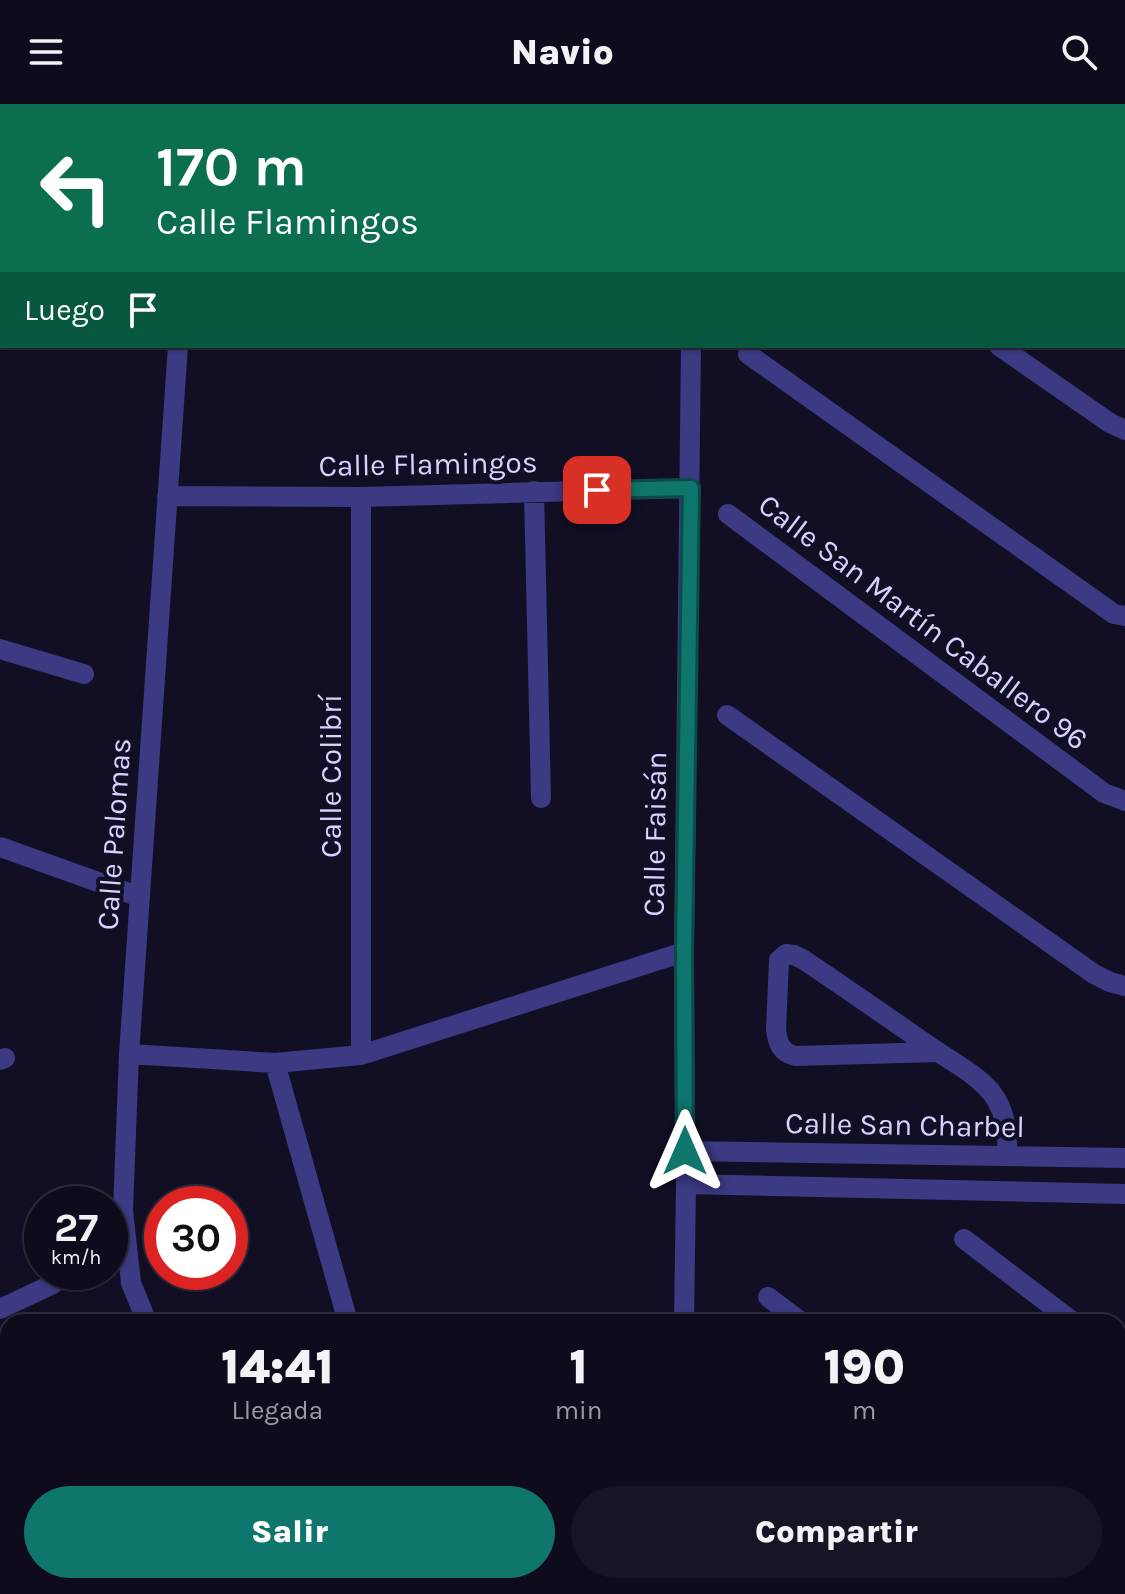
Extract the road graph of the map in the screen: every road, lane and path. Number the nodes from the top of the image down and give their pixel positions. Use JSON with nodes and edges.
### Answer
{"nodes":[{"id":1,"x":178,"y":348,"type":"edge"},
{"id":2,"x":691,"y":348,"type":"edge"},
{"id":3,"x":1002,"y":348,"type":"edge"},
{"id":4,"x":748,"y":354,"type":"dead end"},
{"id":5,"x":1125,"y":430,"type":"edge"},
{"id":6,"x":691,"y":488,"type":"junction"},
{"id":7,"x":534,"y":491,"type":"junction"},
{"id":8,"x":167,"y":496,"type":"junction"},
{"id":9,"x":361,"y":497,"type":"junction"},
{"id":10,"x":728,"y":514,"type":"dead end"},
{"id":11,"x":1125,"y":616,"type":"edge"},
{"id":12,"x":0,"y":649,"type":"edge"},
{"id":13,"x":84,"y":674,"type":"dead end"},
{"id":14,"x":727,"y":715,"type":"dead end"},
{"id":15,"x":541,"y":798,"type":"dead end"},
{"id":16,"x":1125,"y":801,"type":"edge"},
{"id":17,"x":0,"y":847,"type":"edge"},
{"id":18,"x":140,"y":897,"type":"junction"},
{"id":19,"x":684,"y":952,"type":"junction"},
{"id":20,"x":1125,"y":986,"type":"edge"},
{"id":21,"x":938,"y":1052,"type":"junction"},
{"id":22,"x":129,"y":1054,"type":"junction"},
{"id":23,"x":361,"y":1055,"type":"junction"},
{"id":24,"x":275,"y":1063,"type":"junction"},
{"id":25,"x":685,"y":1151,"type":"junction"},
{"id":26,"x":1007,"y":1156,"type":"junction"},
{"id":27,"x":1125,"y":1158,"type":"edge"},
{"id":28,"x":686,"y":1184,"type":"junction"},
{"id":29,"x":1125,"y":1194,"type":"edge"},
{"id":30,"x":964,"y":1239,"type":"dead end"},
{"id":31,"x":40,"y":1290,"type":"edge"},
{"id":32,"x":768,"y":1297,"type":"dead end"},
{"id":33,"x":0,"y":1309,"type":"edge"},
{"id":34,"x":144,"y":1314,"type":"edge"},
{"id":35,"x":346,"y":1314,"type":"edge"},
{"id":36,"x":684,"y":1314,"type":"edge"},
{"id":37,"x":790,"y":1314,"type":"edge"},
{"id":38,"x":1062,"y":1314,"type":"edge"}],
"edges":[{"from":1,"to":8,"type":"street","name":"Calle Palomas"},
{"from":2,"to":6,"type":"street","name":"Calle Faisán"},
{"from":3,"to":5,"type":"street"},
{"from":4,"to":11,"type":"street"},
{"from":6,"to":7,"type":"street","name":"Calle Flamingos"},
{"from":6,"to":19,"type":"street","name":"Calle Faisán"},
{"from":7,"to":9,"type":"street","name":"Calle Flamingos"},
{"from":7,"to":15,"type":"street"},
{"from":8,"to":9,"type":"street","name":"Calle Flamingos"},
{"from":8,"to":18,"type":"street","name":"Calle Palomas"},
{"from":9,"to":23,"type":"street","name":"Calle Colibrí"},
{"from":10,"to":16,"type":"street","name":"Calle San Martín Caballero 96"},
{"from":12,"to":13,"type":"street"},
{"from":14,"to":20,"type":"street"},
{"from":17,"to":18,"type":"street"},
{"from":18,"to":22,"type":"street","name":"Calle Palomas"},
{"from":19,"to":23,"type":"street"},
{"from":19,"to":25,"type":"street","name":"Calle Faisán"},
{"from":21,"to":21,"type":"street"},
{"from":21,"to":26,"type":"street"},
{"from":22,"to":24,"type":"street"},
{"from":22,"to":34,"type":"street","name":"Calle Palomas"},
{"from":23,"to":24,"type":"street"},
{"from":24,"to":35,"type":"street"},
{"from":25,"to":26,"type":"street","name":"Calle San Charbel"},
{"from":25,"to":28,"type":"street","name":"Calle Faisán"},
{"from":26,"to":27,"type":"street","name":"Calle San Charbel"},
{"from":28,"to":29,"type":"street"},
{"from":28,"to":36,"type":"street","name":"Calle Faisán"},
{"from":30,"to":38,"type":"street"},
{"from":31,"to":33,"type":"street"},
{"from":32,"to":37,"type":"street"}]}
